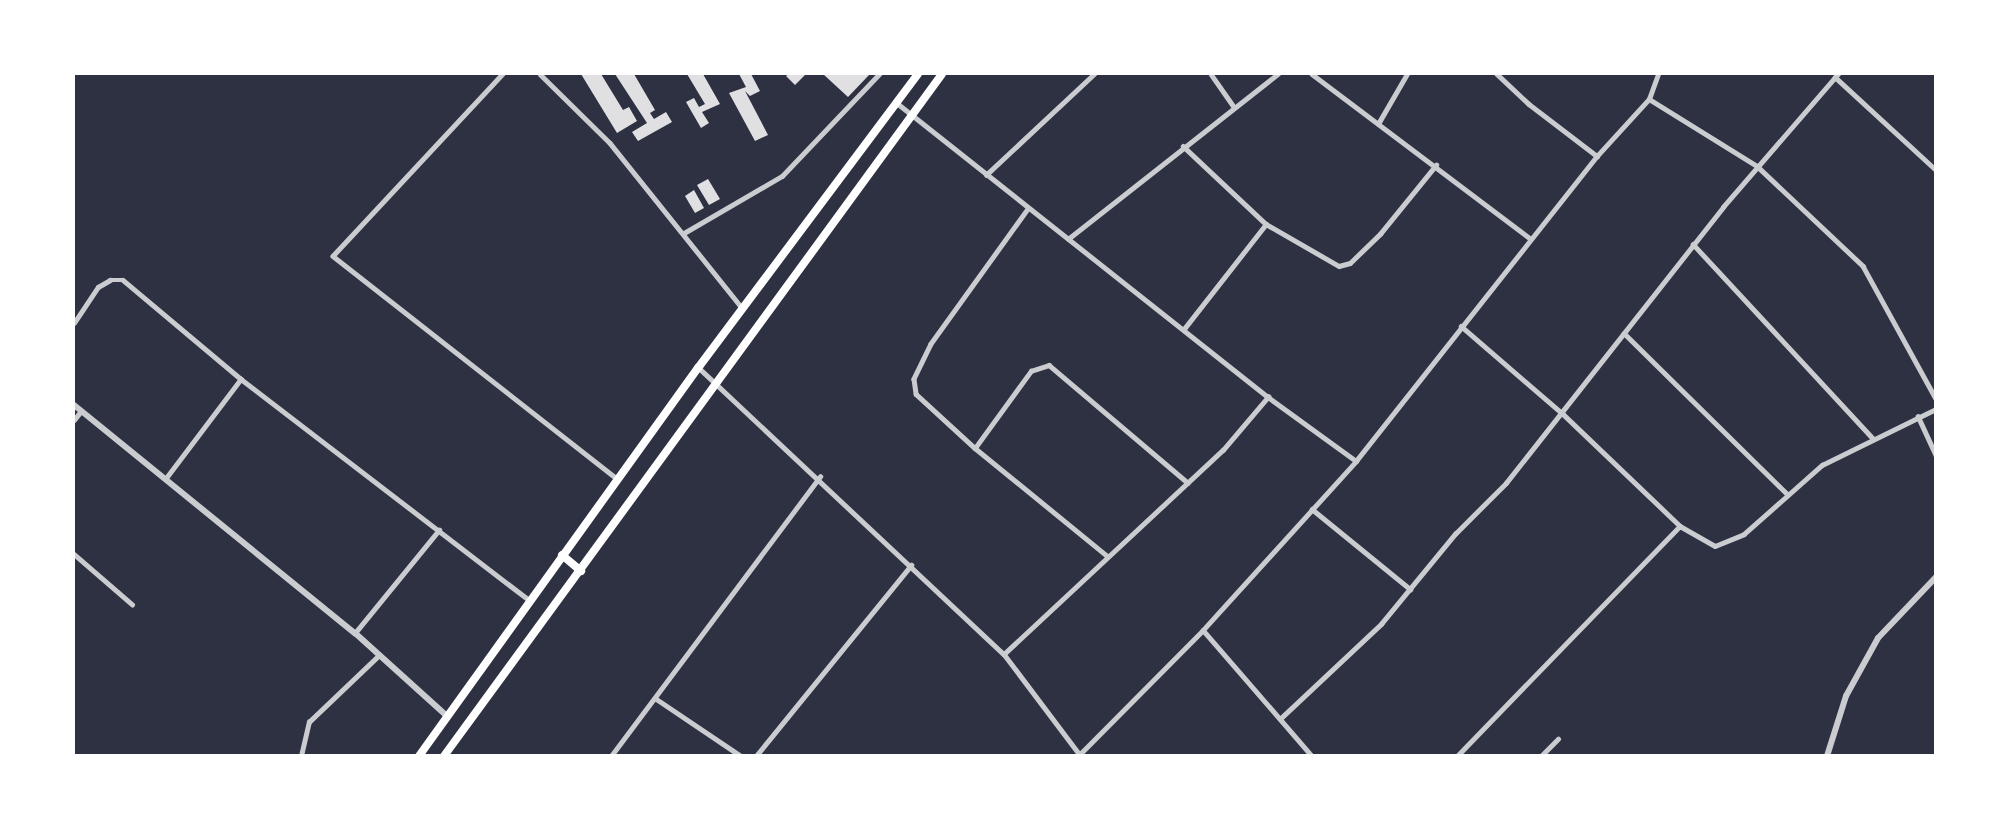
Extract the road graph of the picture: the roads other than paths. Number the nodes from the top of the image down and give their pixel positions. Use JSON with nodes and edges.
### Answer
{"nodes":[{"id":1,"x":503,"y":74,"type":"edge"},
{"id":2,"x":540,"y":74,"type":"edge"},
{"id":3,"x":879,"y":74,"type":"edge"},
{"id":4,"x":918,"y":74,"type":"edge"},
{"id":5,"x":942,"y":74,"type":"edge"},
{"id":6,"x":1094,"y":74,"type":"edge"},
{"id":7,"x":1211,"y":74,"type":"edge"},
{"id":8,"x":1278,"y":74,"type":"edge"},
{"id":9,"x":1312,"y":74,"type":"edge"},
{"id":10,"x":1407,"y":74,"type":"edge"},
{"id":11,"x":1497,"y":74,"type":"edge"},
{"id":12,"x":1658,"y":74,"type":"edge"},
{"id":13,"x":1837,"y":75,"type":"edge"},
{"id":14,"x":1648,"y":99,"type":"junction"},
{"id":15,"x":896,"y":102,"type":"junction"},
{"id":16,"x":1233,"y":106,"type":"junction"},
{"id":17,"x":910,"y":114,"type":"junction"},
{"id":18,"x":1378,"y":124,"type":"junction"},
{"id":19,"x":1183,"y":146,"type":"junction"},
{"id":20,"x":1597,"y":156,"type":"junction"},
{"id":21,"x":1436,"y":165,"type":"junction"},
{"id":22,"x":1757,"y":166,"type":"junction"},
{"id":23,"x":1936,"y":170,"type":"edge"},
{"id":24,"x":986,"y":175,"type":"junction"},
{"id":25,"x":1028,"y":209,"type":"junction"},
{"id":26,"x":1266,"y":224,"type":"junction"},
{"id":27,"x":684,"y":233,"type":"junction"},
{"id":28,"x":1068,"y":239,"type":"junction"},
{"id":29,"x":1531,"y":239,"type":"junction"},
{"id":30,"x":1693,"y":244,"type":"junction"},
{"id":31,"x":742,"y":309,"type":"junction"},
{"id":32,"x":74,"y":323,"type":"edge"},
{"id":33,"x":1461,"y":326,"type":"junction"},
{"id":34,"x":1184,"y":330,"type":"junction"},
{"id":35,"x":1624,"y":333,"type":"junction"},
{"id":36,"x":698,"y":368,"type":"junction"},
{"id":37,"x":241,"y":379,"type":"junction"},
{"id":38,"x":715,"y":382,"type":"junction"},
{"id":39,"x":1268,"y":397,"type":"junction"},
{"id":40,"x":1936,"y":399,"type":"edge"},
{"id":41,"x":74,"y":405,"type":"edge"},
{"id":42,"x":1936,"y":409,"type":"edge"},
{"id":43,"x":81,"y":411,"type":"junction"},
{"id":44,"x":1563,"y":414,"type":"junction"},
{"id":45,"x":1918,"y":416,"type":"junction"},
{"id":46,"x":74,"y":420,"type":"edge"},
{"id":47,"x":1872,"y":437,"type":"junction"},
{"id":48,"x":975,"y":448,"type":"junction"},
{"id":49,"x":1936,"y":455,"type":"edge"},
{"id":50,"x":1356,"y":461,"type":"junction"},
{"id":51,"x":820,"y":477,"type":"junction"},
{"id":52,"x":166,"y":478,"type":"junction"},
{"id":53,"x":618,"y":479,"type":"junction"},
{"id":54,"x":1188,"y":483,"type":"junction"},
{"id":55,"x":1787,"y":494,"type":"junction"},
{"id":56,"x":1312,"y":509,"type":"junction"},
{"id":57,"x":1680,"y":526,"type":"junction"},
{"id":58,"x":439,"y":530,"type":"junction"},
{"id":59,"x":74,"y":554,"type":"edge"},
{"id":60,"x":562,"y":555,"type":"junction"},
{"id":61,"x":1106,"y":555,"type":"junction"},
{"id":62,"x":911,"y":565,"type":"junction"},
{"id":63,"x":581,"y":571,"type":"junction"},
{"id":64,"x":1936,"y":577,"type":"edge"},
{"id":65,"x":1410,"y":589,"type":"junction"},
{"id":66,"x":531,"y":601,"type":"junction"},
{"id":67,"x":132,"y":604,"type":"dead end"},
{"id":68,"x":1203,"y":630,"type":"junction"},
{"id":69,"x":355,"y":633,"type":"junction"},
{"id":70,"x":1003,"y":654,"type":"junction"},
{"id":71,"x":380,"y":655,"type":"junction"},
{"id":72,"x":655,"y":698,"type":"junction"},
{"id":73,"x":448,"y":717,"type":"junction"},
{"id":74,"x":1280,"y":719,"type":"junction"},
{"id":75,"x":1558,"y":739,"type":"dead end"},
{"id":76,"x":424,"y":753,"type":"edge"},
{"id":77,"x":301,"y":755,"type":"edge"},
{"id":78,"x":444,"y":755,"type":"edge"},
{"id":79,"x":611,"y":755,"type":"edge"},
{"id":80,"x":741,"y":755,"type":"edge"},
{"id":81,"x":756,"y":755,"type":"edge"},
{"id":82,"x":1079,"y":755,"type":"edge"},
{"id":83,"x":1312,"y":755,"type":"edge"},
{"id":84,"x":1457,"y":755,"type":"edge"},
{"id":85,"x":1541,"y":755,"type":"edge"},
{"id":86,"x":1827,"y":755,"type":"edge"}],
"edges":[{"from":1,"to":53,"type":"street"},
{"from":2,"to":27,"type":"street"},
{"from":3,"to":27,"type":"street"},
{"from":4,"to":15,"type":"highway"},
{"from":5,"to":17,"type":"highway"},
{"from":6,"to":24,"type":"street"},
{"from":7,"to":16,"type":"street"},
{"from":8,"to":16,"type":"street"},
{"from":9,"to":18,"type":"street"},
{"from":10,"to":18,"type":"street"},
{"from":11,"to":20,"type":"street"},
{"from":12,"to":14,"type":"street"},
{"from":13,"to":22,"type":"street"},
{"from":13,"to":23,"type":"street"},
{"from":14,"to":20,"type":"street"},
{"from":14,"to":22,"type":"street"},
{"from":15,"to":17,"type":"street"},
{"from":15,"to":31,"type":"highway"},
{"from":16,"to":19,"type":"street"},
{"from":17,"to":24,"type":"street"},
{"from":17,"to":38,"type":"highway"},
{"from":18,"to":21,"type":"street"},
{"from":19,"to":26,"type":"street"},
{"from":19,"to":28,"type":"street"},
{"from":20,"to":29,"type":"street"},
{"from":21,"to":26,"type":"street"},
{"from":21,"to":29,"type":"street"},
{"from":22,"to":30,"type":"street"},
{"from":22,"to":40,"type":"street"},
{"from":24,"to":25,"type":"street"},
{"from":25,"to":28,"type":"street"},
{"from":25,"to":48,"type":"street"},
{"from":26,"to":34,"type":"street"},
{"from":27,"to":31,"type":"street"},
{"from":28,"to":34,"type":"street"},
{"from":29,"to":33,"type":"street"},
{"from":30,"to":35,"type":"street"},
{"from":30,"to":47,"type":"street"},
{"from":31,"to":36,"type":"highway"},
{"from":32,"to":37,"type":"street"},
{"from":33,"to":44,"type":"street"},
{"from":33,"to":50,"type":"street"},
{"from":34,"to":39,"type":"street"},
{"from":35,"to":44,"type":"street"},
{"from":35,"to":55,"type":"street"},
{"from":36,"to":38,"type":"street"},
{"from":36,"to":53,"type":"highway"},
{"from":37,"to":52,"type":"street"},
{"from":37,"to":58,"type":"street"},
{"from":38,"to":51,"type":"street"},
{"from":38,"to":63,"type":"highway"},
{"from":39,"to":50,"type":"street"},
{"from":39,"to":54,"type":"street"},
{"from":41,"to":43,"type":"street"},
{"from":42,"to":45,"type":"street"},
{"from":43,"to":46,"type":"street"},
{"from":43,"to":52,"type":"street"},
{"from":44,"to":57,"type":"street"},
{"from":44,"to":65,"type":"street"},
{"from":45,"to":47,"type":"street"},
{"from":45,"to":49,"type":"street"},
{"from":47,"to":55,"type":"street"},
{"from":48,"to":54,"type":"street"},
{"from":48,"to":61,"type":"street"},
{"from":50,"to":56,"type":"street"},
{"from":51,"to":62,"type":"street"},
{"from":51,"to":72,"type":"street"},
{"from":52,"to":69,"type":"street"},
{"from":53,"to":60,"type":"highway"},
{"from":54,"to":61,"type":"street"},
{"from":55,"to":57,"type":"street"},
{"from":56,"to":65,"type":"street"},
{"from":56,"to":68,"type":"street"},
{"from":57,"to":84,"type":"street"},
{"from":58,"to":66,"type":"street"},
{"from":58,"to":69,"type":"street"},
{"from":59,"to":67,"type":"street"},
{"from":60,"to":63,"type":"highway"},
{"from":60,"to":66,"type":"highway"},
{"from":61,"to":70,"type":"street"},
{"from":62,"to":70,"type":"street"},
{"from":62,"to":81,"type":"street"},
{"from":63,"to":78,"type":"highway"},
{"from":64,"to":86,"type":"street"},
{"from":65,"to":74,"type":"street"},
{"from":66,"to":73,"type":"highway"},
{"from":68,"to":74,"type":"street"},
{"from":68,"to":82,"type":"street"},
{"from":69,"to":71,"type":"street"},
{"from":70,"to":82,"type":"street"},
{"from":71,"to":73,"type":"street"},
{"from":71,"to":77,"type":"street"},
{"from":72,"to":79,"type":"street"},
{"from":72,"to":80,"type":"street"},
{"from":73,"to":76,"type":"highway"},
{"from":74,"to":83,"type":"street"},
{"from":75,"to":85,"type":"street"}]}
